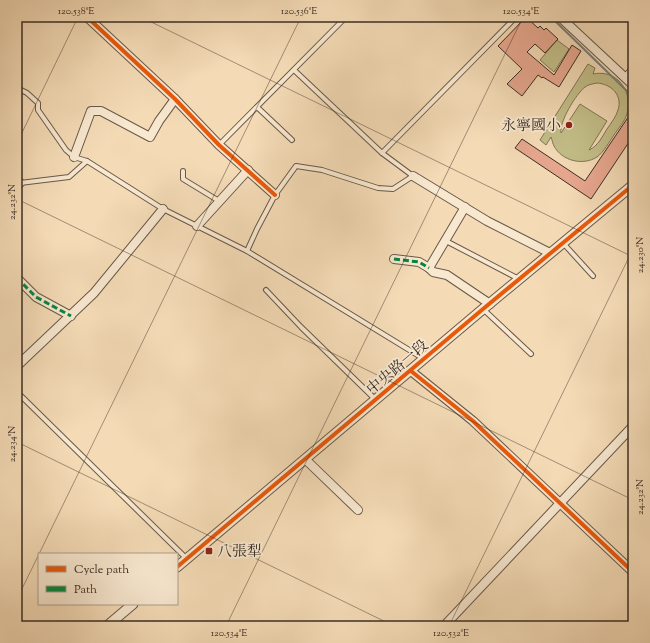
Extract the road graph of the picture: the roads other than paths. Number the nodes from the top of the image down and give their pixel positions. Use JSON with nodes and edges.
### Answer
{"nodes":[{"id":1,"x":87,"y":17,"type":"edge"},
{"id":2,"x":346,"y":17,"type":"edge"},
{"id":3,"x":516,"y":17,"type":"edge"},
{"id":4,"x":560,"y":17,"type":"edge"},
{"id":5,"x":294,"y":70,"type":"junction"},
{"id":6,"x":633,"y":70,"type":"edge"},
{"id":7,"x":626,"y":78,"type":"junction"},
{"id":8,"x":633,"y":85,"type":"edge"},
{"id":9,"x":17,"y":88,"type":"edge"},
{"id":10,"x":175,"y":99,"type":"junction"},
{"id":11,"x":257,"y":107,"type":"junction"},
{"id":12,"x":292,"y":140,"type":"dead end"},
{"id":13,"x":219,"y":145,"type":"junction"},
{"id":14,"x":382,"y":153,"type":"junction"},
{"id":15,"x":74,"y":157,"type":"junction"},
{"id":16,"x":87,"y":162,"type":"junction"},
{"id":17,"x":183,"y":170,"type":"dead end"},
{"id":18,"x":248,"y":170,"type":"junction"},
{"id":19,"x":413,"y":176,"type":"junction"},
{"id":20,"x":18,"y":183,"type":"edge"},
{"id":21,"x":633,"y":186,"type":"edge"},
{"id":22,"x":275,"y":195,"type":"junction"},
{"id":23,"x":219,"y":201,"type":"junction"},
{"id":24,"x":465,"y":207,"type":"junction"},
{"id":25,"x":163,"y":209,"type":"junction"},
{"id":26,"x":197,"y":226,"type":"junction"},
{"id":27,"x":446,"y":241,"type":"junction"},
{"id":28,"x":564,"y":242,"type":"junction"},
{"id":29,"x":247,"y":251,"type":"junction"},
{"id":30,"x":550,"y":253,"type":"junction"},
{"id":31,"x":394,"y":259,"type":"dead end"},
{"id":32,"x":429,"y":268,"type":"junction"},
{"id":33,"x":593,"y":276,"type":"dead end"},
{"id":34,"x":17,"y":278,"type":"edge"},
{"id":35,"x":519,"y":279,"type":"junction"},
{"id":36,"x":266,"y":290,"type":"dead end"},
{"id":37,"x":486,"y":307,"type":"junction"},
{"id":38,"x":71,"y":316,"type":"junction"},
{"id":39,"x":531,"y":354,"type":"dead end"},
{"id":40,"x":424,"y":359,"type":"junction"},
{"id":41,"x":17,"y":366,"type":"edge"},
{"id":42,"x":410,"y":371,"type":"junction"},
{"id":43,"x":17,"y":392,"type":"edge"},
{"id":44,"x":376,"y":400,"type":"junction"},
{"id":45,"x":633,"y":426,"type":"edge"},
{"id":46,"x":305,"y":459,"type":"junction"},
{"id":47,"x":561,"y":503,"type":"junction"},
{"id":48,"x":358,"y":510,"type":"dead end"},
{"id":49,"x":187,"y":559,"type":"junction"},
{"id":50,"x":178,"y":566,"type":"edge"},
{"id":51,"x":633,"y":572,"type":"edge"},
{"id":52,"x":132,"y":605,"type":"edge"},
{"id":53,"x":107,"y":626,"type":"edge"},
{"id":54,"x":444,"y":626,"type":"edge"}],
"edges":[{"from":1,"to":10,"type":"street"},
{"from":2,"to":5,"type":"lane"},
{"from":3,"to":14,"type":"lane"},
{"from":4,"to":7,"type":"street"},
{"from":5,"to":11,"type":"lane"},
{"from":5,"to":14,"type":"lane"},
{"from":6,"to":7,"type":"street"},
{"from":7,"to":8,"type":"street"},
{"from":9,"to":15,"type":"lane"},
{"from":10,"to":13,"type":"street"},
{"from":10,"to":15,"type":"street"},
{"from":11,"to":12,"type":"lane"},
{"from":11,"to":13,"type":"lane"},
{"from":13,"to":18,"type":"street"},
{"from":14,"to":19,"type":"lane"},
{"from":15,"to":16,"type":"lane"},
{"from":16,"to":20,"type":"lane"},
{"from":16,"to":25,"type":"lane"},
{"from":17,"to":23,"type":"lane"},
{"from":18,"to":22,"type":"street"},
{"from":18,"to":23,"type":"street"},
{"from":19,"to":22,"type":"lane"},
{"from":19,"to":24,"type":"street"},
{"from":21,"to":28,"type":"street","name":"中央路一段"},
{"from":22,"to":29,"type":"lane"},
{"from":23,"to":26,"type":"street"},
{"from":24,"to":27,"type":"street"},
{"from":24,"to":30,"type":"street"},
{"from":25,"to":26,"type":"lane"},
{"from":25,"to":38,"type":"street"},
{"from":26,"to":29,"type":"lane"},
{"from":27,"to":32,"type":"street"},
{"from":27,"to":35,"type":"lane"},
{"from":28,"to":30,"type":"street","name":"中央路一段"},
{"from":28,"to":33,"type":"lane"},
{"from":29,"to":40,"type":"lane"},
{"from":30,"to":35,"type":"street","name":"中央路一段"},
{"from":31,"to":32,"type":"street"},
{"from":32,"to":37,"type":"street"},
{"from":34,"to":38,"type":"street"},
{"from":35,"to":37,"type":"street","name":"中央路一段"},
{"from":36,"to":44,"type":"lane"},
{"from":37,"to":39,"type":"lane"},
{"from":37,"to":40,"type":"street","name":"中央路一段"},
{"from":38,"to":41,"type":"street"},
{"from":40,"to":42,"type":"street","name":"中央路一段"},
{"from":42,"to":44,"type":"street","name":"中央路一段"},
{"from":42,"to":47,"type":"street"},
{"from":43,"to":49,"type":"lane"},
{"from":44,"to":46,"type":"street","name":"中央路一段"},
{"from":45,"to":47,"type":"street"},
{"from":46,"to":48,"type":"street"},
{"from":46,"to":49,"type":"street","name":"中央路一段"},
{"from":47,"to":51,"type":"street"},
{"from":47,"to":54,"type":"street"},
{"from":49,"to":50,"type":"street","name":"中央路一段"},
{"from":52,"to":53,"type":"street"}]}
